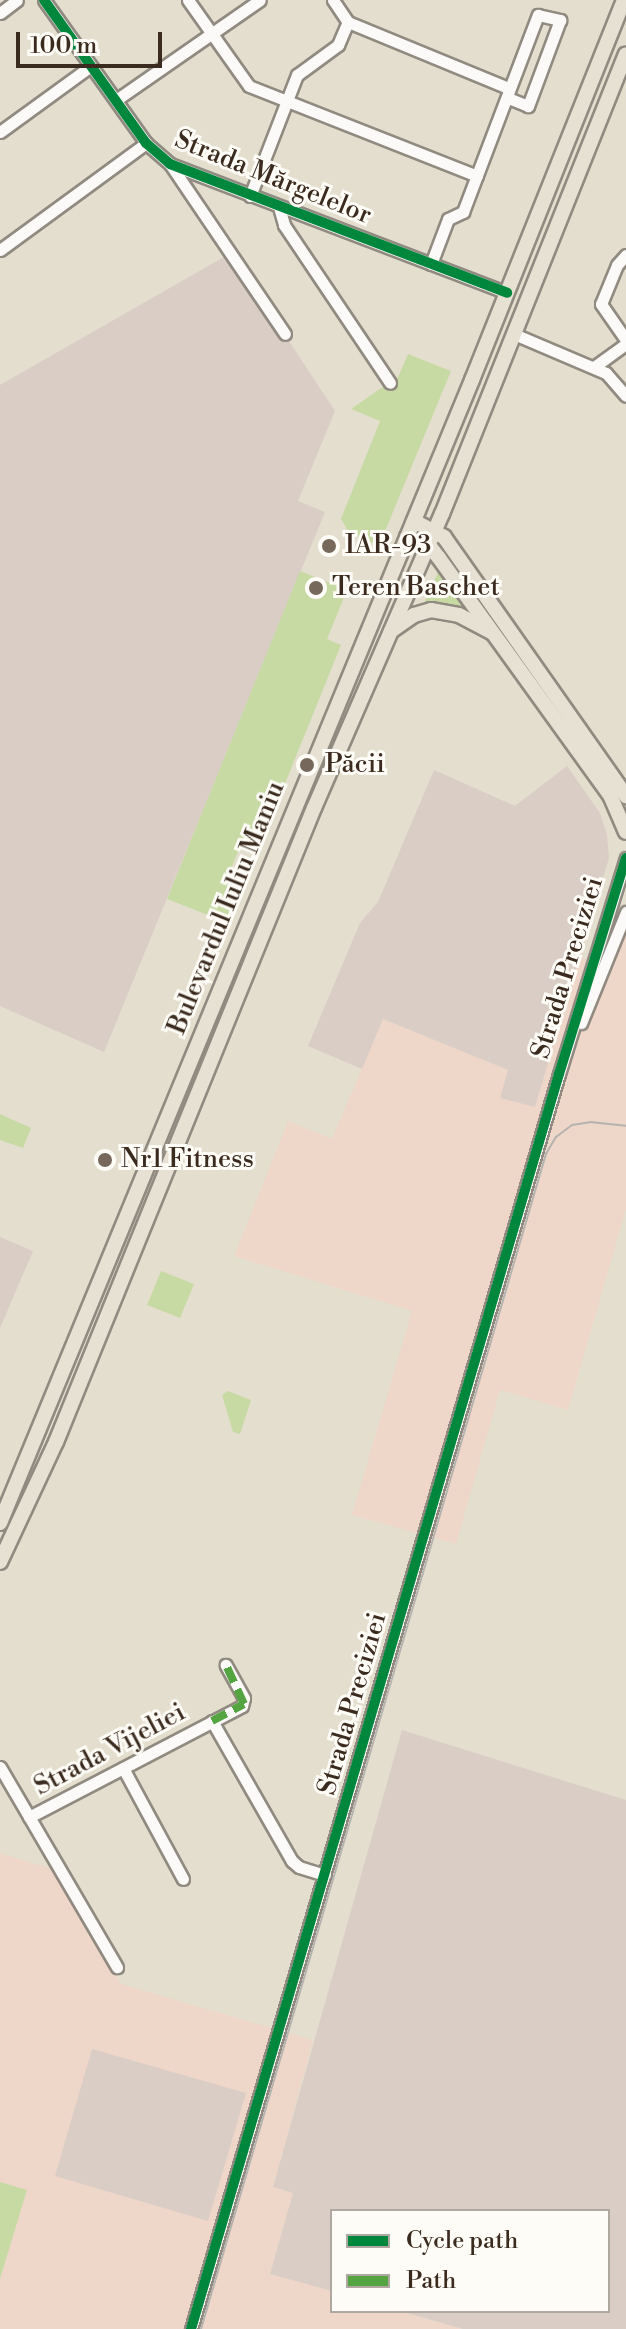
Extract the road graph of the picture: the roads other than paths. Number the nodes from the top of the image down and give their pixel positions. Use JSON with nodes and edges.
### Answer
{"nodes":[{"id":1,"x":17,"y":0,"type":"edge"},
{"id":2,"x":44,"y":0,"type":"edge"},
{"id":3,"x":188,"y":0,"type":"edge"},
{"id":4,"x":260,"y":0,"type":"edge"},
{"id":5,"x":333,"y":0,"type":"edge"},
{"id":6,"x":624,"y":0,"type":"edge"},
{"id":7,"x":0,"y":13,"type":"edge"},
{"id":8,"x":348,"y":22,"type":"junction"},
{"id":9,"x":211,"y":34,"type":"junction"},
{"id":10,"x":626,"y":55,"type":"edge"},
{"id":11,"x":91,"y":66,"type":"junction"},
{"id":12,"x":622,"y":79,"type":"edge"},
{"id":13,"x":508,"y":93,"type":"junction"},
{"id":14,"x":116,"y":100,"type":"junction"},
{"id":15,"x":287,"y":101,"type":"junction"},
{"id":16,"x":0,"y":132,"type":"edge"},
{"id":17,"x":146,"y":143,"type":"junction"},
{"id":18,"x":170,"y":164,"type":"junction"},
{"id":19,"x":477,"y":176,"type":"junction"},
{"id":20,"x":250,"y":196,"type":"junction"},
{"id":21,"x":279,"y":207,"type":"junction"},
{"id":22,"x":0,"y":250,"type":"edge"},
{"id":23,"x":626,"y":255,"type":"edge"},
{"id":24,"x":431,"y":264,"type":"junction"},
{"id":25,"x":507,"y":293,"type":"junction"},
{"id":26,"x":285,"y":334,"type":"dead end"},
{"id":27,"x":514,"y":334,"type":"junction"},
{"id":28,"x":626,"y":342,"type":"edge"},
{"id":29,"x":594,"y":367,"type":"junction"},
{"id":30,"x":390,"y":383,"type":"dead end"},
{"id":31,"x":626,"y":396,"type":"edge"},
{"id":32,"x":414,"y":521,"type":"junction"},
{"id":33,"x":435,"y":530,"type":"junction"},
{"id":34,"x":407,"y":537,"type":"junction"},
{"id":35,"x":428,"y":546,"type":"junction"},
{"id":36,"x":386,"y":635,"type":"junction"},
{"id":37,"x":495,"y":635,"type":"junction"},
{"id":38,"x":624,"y":793,"type":"edge"},
{"id":39,"x":626,"y":832,"type":"edge"},
{"id":40,"x":626,"y":858,"type":"edge"},
{"id":41,"x":625,"y":916,"type":"edge"},
{"id":42,"x":576,"y":1030,"type":"junction"},
{"id":43,"x":0,"y":1523,"type":"edge"},
{"id":44,"x":0,"y":1562,"type":"edge"},
{"id":45,"x":226,"y":1665,"type":"dead end"},
{"id":46,"x":212,"y":1721,"type":"junction"},
{"id":47,"x":0,"y":1767,"type":"edge"},
{"id":48,"x":123,"y":1768,"type":"junction"},
{"id":49,"x":29,"y":1817,"type":"junction"},
{"id":50,"x":325,"y":1875,"type":"junction"},
{"id":51,"x":183,"y":1879,"type":"dead end"},
{"id":52,"x":117,"y":1967,"type":"dead end"},
{"id":53,"x":191,"y":2329,"type":"edge"}],
"edges":[{"from":1,"to":7,"type":"street"},
{"from":2,"to":11,"type":"street","name":"Strada Mărgelelor"},
{"from":3,"to":9,"type":"street"},
{"from":4,"to":9,"type":"street"},
{"from":5,"to":8,"type":"street"},
{"from":6,"to":25,"type":"main road","name":"Bulevardul Iuliu Maniu"},
{"from":8,"to":13,"type":"street"},
{"from":8,"to":15,"type":"street"},
{"from":9,"to":14,"type":"street"},
{"from":9,"to":15,"type":"street"},
{"from":10,"to":12,"type":"main road","name":"Bulevardul Iuliu Maniu"},
{"from":11,"to":14,"type":"street","name":"Strada Mărgelelor"},
{"from":11,"to":16,"type":"street"},
{"from":12,"to":27,"type":"main road","name":"Bulevardul Iuliu Maniu"},
{"from":13,"to":13,"type":"street"},
{"from":13,"to":19,"type":"street"},
{"from":14,"to":17,"type":"street","name":"Strada Mărgelelor"},
{"from":15,"to":19,"type":"street"},
{"from":15,"to":20,"type":"street"},
{"from":17,"to":18,"type":"street","name":"Strada Mărgelelor"},
{"from":17,"to":22,"type":"street"},
{"from":18,"to":20,"type":"street","name":"Strada Mărgelelor"},
{"from":18,"to":26,"type":"street","name":"Strada Mărgelelor"},
{"from":19,"to":24,"type":"street"},
{"from":20,"to":21,"type":"street","name":"Strada Mărgelelor"},
{"from":21,"to":24,"type":"street","name":"Strada Mărgelelor"},
{"from":21,"to":30,"type":"street"},
{"from":23,"to":28,"type":"street"},
{"from":24,"to":25,"type":"street","name":"Strada Mărgelelor"},
{"from":25,"to":32,"type":"main road","name":"Bulevardul Iuliu Maniu"},
{"from":27,"to":29,"type":"street"},
{"from":27,"to":33,"type":"main road","name":"Bulevardul Iuliu Maniu"},
{"from":28,"to":29,"type":"street"},
{"from":29,"to":31,"type":"street"},
{"from":32,"to":33,"type":"main road"},
{"from":32,"to":34,"type":"main road","name":"Bulevardul Iuliu Maniu"},
{"from":33,"to":35,"type":"main road","name":"Bulevardul Iuliu Maniu"},
{"from":33,"to":38,"type":"main road"},
{"from":34,"to":35,"type":"main road"},
{"from":34,"to":43,"type":"main road","name":"Bulevardul Iuliu Maniu"},
{"from":35,"to":36,"type":"main road","name":"Bulevardul Iuliu Maniu"},
{"from":35,"to":37,"type":"main road"},
{"from":36,"to":37,"type":"main road"},
{"from":36,"to":44,"type":"main road","name":"Bulevardul Iuliu Maniu"},
{"from":37,"to":39,"type":"main road"},
{"from":40,"to":42,"type":"street","name":"Strada Preciziei"},
{"from":41,"to":42,"type":"street","name":"Strada Preciziei"},
{"from":42,"to":50,"type":"street","name":"Strada Preciziei"},
{"from":45,"to":46,"type":"street","name":"Strada Vijeliei"},
{"from":46,"to":48,"type":"street","name":"Strada Vijeliei"},
{"from":46,"to":50,"type":"street"},
{"from":47,"to":49,"type":"street","name":"Strada Vijeliei"},
{"from":48,"to":49,"type":"street","name":"Strada Vijeliei"},
{"from":48,"to":51,"type":"street"},
{"from":49,"to":52,"type":"street","name":"Strada Vijeliei"},
{"from":50,"to":53,"type":"street","name":"Strada Preciziei"}]}
